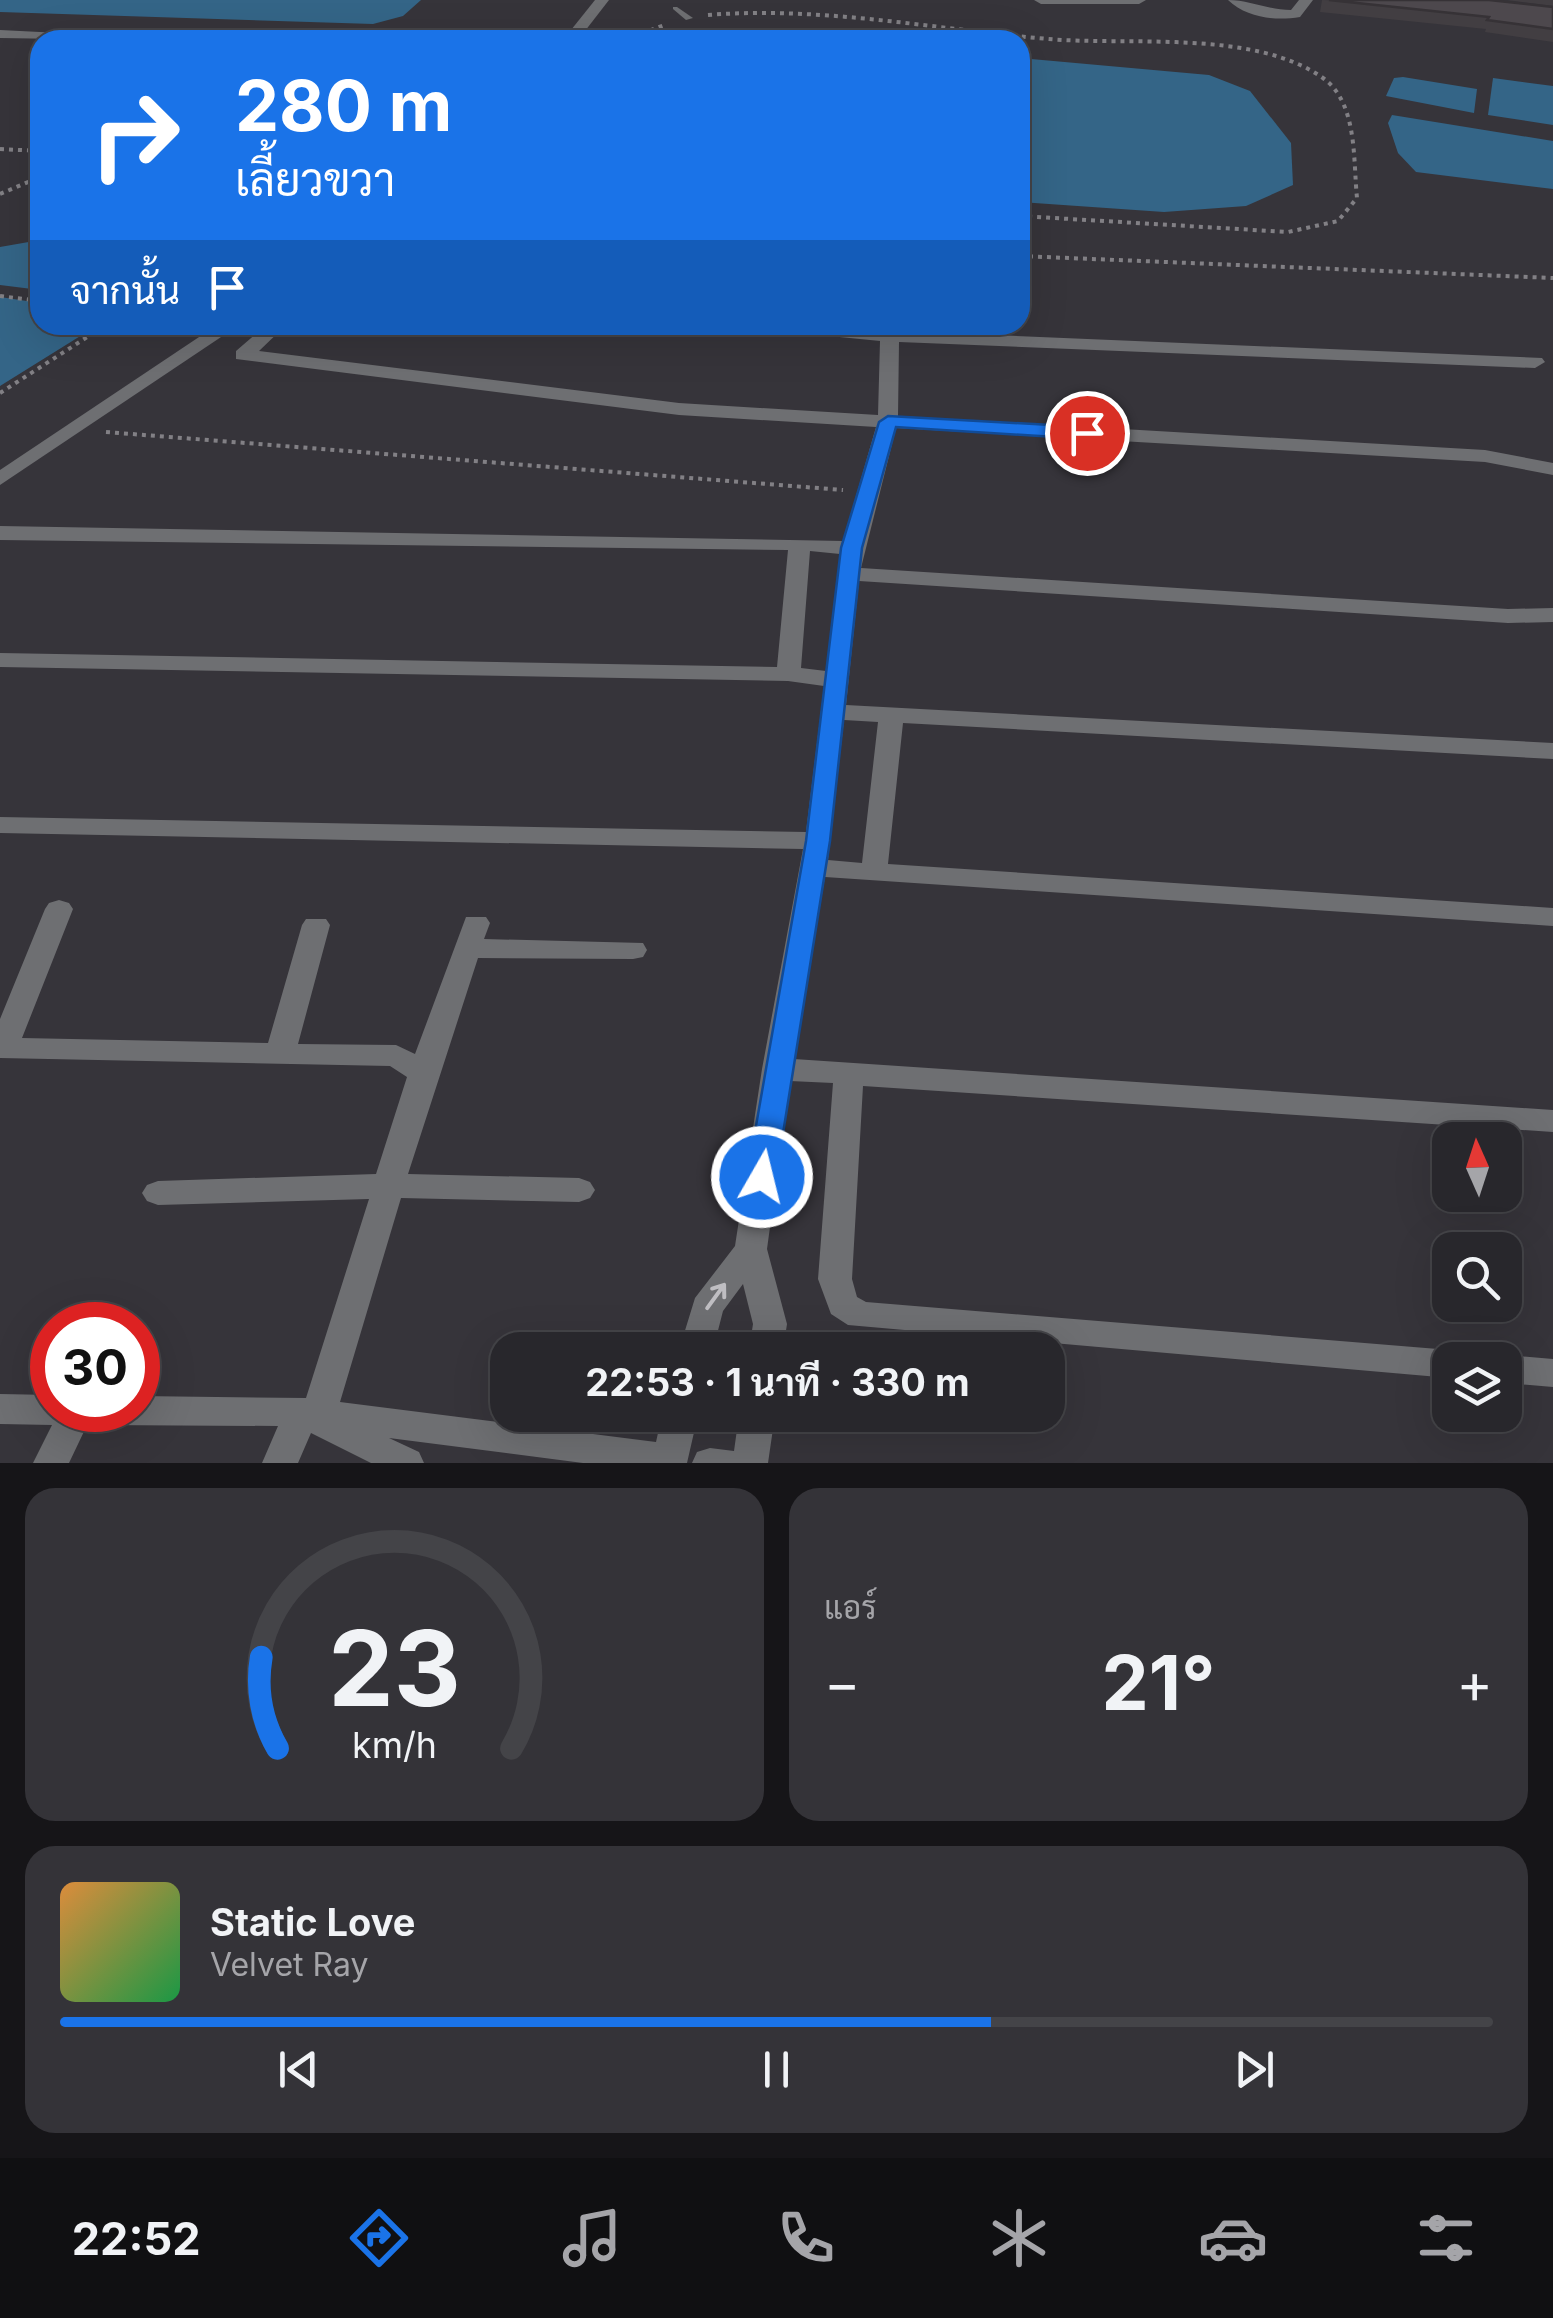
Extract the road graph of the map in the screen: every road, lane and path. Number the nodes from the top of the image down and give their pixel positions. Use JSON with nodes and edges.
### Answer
{"nodes":[{"id":1,"x":602,"y":0,"type":"edge"},
{"id":2,"x":1041,"y":0,"type":"edge"},
{"id":3,"x":1138,"y":0,"type":"edge"},
{"id":4,"x":1235,"y":0,"type":"edge"},
{"id":5,"x":1306,"y":0,"type":"edge"},
{"id":6,"x":1077,"y":1,"type":"edge"},
{"id":7,"x":675,"y":8,"type":"dead end"},
{"id":8,"x":688,"y":18,"type":"junction"},
{"id":9,"x":578,"y":30,"type":"edge"},
{"id":10,"x":645,"y":30,"type":"edge"},
{"id":11,"x":977,"y":30,"type":"edge"},
{"id":12,"x":0,"y":34,"type":"edge"},
{"id":13,"x":30,"y":36,"type":"edge"},
{"id":14,"x":1030,"y":37,"type":"edge"},
{"id":15,"x":0,"y":149,"type":"edge"},
{"id":16,"x":30,"y":150,"type":"edge"},
{"id":17,"x":30,"y":181,"type":"edge"},
{"id":18,"x":0,"y":194,"type":"edge"},
{"id":19,"x":1030,"y":217,"type":"edge"},
{"id":20,"x":1030,"y":256,"type":"edge"},
{"id":21,"x":1553,"y":278,"type":"edge"},
{"id":22,"x":0,"y":296,"type":"edge"},
{"id":23,"x":30,"y":300,"type":"edge"},
{"id":24,"x":90,"y":335,"type":"edge"},
{"id":25,"x":215,"y":335,"type":"edge"},
{"id":26,"x":266,"y":335,"type":"edge"},
{"id":27,"x":890,"y":335,"type":"edge"},
{"id":28,"x":991,"y":335,"type":"edge"},
{"id":29,"x":1535,"y":362,"type":"dead end"},
{"id":30,"x":0,"y":393,"type":"edge"},
{"id":31,"x":888,"y":422,"type":"junction"},
{"id":32,"x":74,"y":430,"type":"junction"},
{"id":33,"x":1553,"y":470,"type":"edge"},
{"id":34,"x":0,"y":478,"type":"edge"},
{"id":35,"x":868,"y":492,"type":"junction"},
{"id":36,"x":0,"y":533,"type":"edge"},
{"id":37,"x":800,"y":544,"type":"junction"},
{"id":38,"x":850,"y":561,"type":"junction"},
{"id":39,"x":1553,"y":615,"type":"edge"},
{"id":40,"x":0,"y":660,"type":"edge"},
{"id":41,"x":788,"y":674,"type":"junction"},
{"id":42,"x":838,"y":680,"type":"junction"},
{"id":43,"x":833,"y":712,"type":"junction"},
{"id":44,"x":892,"y":715,"type":"junction"},
{"id":45,"x":1553,"y":750,"type":"edge"},
{"id":46,"x":0,"y":825,"type":"edge"},
{"id":47,"x":816,"y":854,"type":"junction"},
{"id":48,"x":874,"y":872,"type":"junction"},
{"id":49,"x":59,"y":909,"type":"dead end"},
{"id":50,"x":1553,"y":918,"type":"edge"},
{"id":51,"x":316,"y":926,"type":"dead end"},
{"id":52,"x":633,"y":950,"type":"dead end"},
{"id":53,"x":2,"y":1048,"type":"edge"},
{"id":54,"x":280,"y":1054,"type":"junction"},
{"id":55,"x":777,"y":1070,"type":"junction"},
{"id":56,"x":423,"y":1074,"type":"junction"},
{"id":57,"x":848,"y":1075,"type":"junction"},
{"id":58,"x":1553,"y":1120,"type":"edge"},
{"id":59,"x":388,"y":1186,"type":"junction"},
{"id":60,"x":578,"y":1190,"type":"dead end"},
{"id":61,"x":158,"y":1193,"type":"dead end"},
{"id":62,"x":752,"y":1249,"type":"junction"},
{"id":63,"x":701,"y":1332,"type":"edge"},
{"id":64,"x":769,"y":1332,"type":"edge"},
{"id":65,"x":1432,"y":1363,"type":"edge"},
{"id":66,"x":1522,"y":1371,"type":"edge"},
{"id":67,"x":1553,"y":1374,"type":"edge"},
{"id":68,"x":0,"y":1409,"type":"edge"},
{"id":69,"x":30,"y":1410,"type":"edge"},
{"id":70,"x":160,"y":1411,"type":"edge"},
{"id":71,"x":311,"y":1413,"type":"junction"},
{"id":72,"x":66,"y":1432,"type":"edge"},
{"id":73,"x":676,"y":1432,"type":"edge"},
{"id":74,"x":755,"y":1432,"type":"edge"},
{"id":75,"x":669,"y":1461,"type":"edge"},
{"id":76,"x":51,"y":1463,"type":"edge"},
{"id":77,"x":280,"y":1463,"type":"edge"},
{"id":78,"x":406,"y":1463,"type":"edge"},
{"id":79,"x":710,"y":1463,"type":"edge"},
{"id":80,"x":726,"y":1463,"type":"edge"},
{"id":81,"x":750,"y":1463,"type":"edge"}],
"edges":[{"from":1,"to":9,"type":"street"},
{"from":2,"to":6,"type":"street"},
{"from":3,"to":6,"type":"street"},
{"from":4,"to":5,"type":"street"},
{"from":7,"to":8,"type":"lane"},
{"from":8,"to":10,"type":"path"},
{"from":8,"to":11,"type":"path"},
{"from":12,"to":13,"type":"street"},
{"from":14,"to":19,"type":"path"},
{"from":15,"to":16,"type":"path"},
{"from":17,"to":18,"type":"path"},
{"from":20,"to":21,"type":"path"},
{"from":22,"to":23,"type":"path"},
{"from":24,"to":30,"type":"path"},
{"from":25,"to":32,"type":"street"},
{"from":26,"to":31,"type":"street"},
{"from":27,"to":31,"type":"street"},
{"from":28,"to":29,"type":"street"},
{"from":31,"to":33,"type":"street"},
{"from":31,"to":35,"type":"street"},
{"from":32,"to":34,"type":"street"},
{"from":32,"to":35,"type":"path"},
{"from":35,"to":38,"type":"street"},
{"from":36,"to":37,"type":"street"},
{"from":37,"to":38,"type":"street"},
{"from":37,"to":41,"type":"street"},
{"from":38,"to":39,"type":"street"},
{"from":38,"to":42,"type":"street"},
{"from":40,"to":41,"type":"street"},
{"from":41,"to":42,"type":"street"},
{"from":42,"to":43,"type":"street"},
{"from":43,"to":44,"type":"street"},
{"from":43,"to":47,"type":"street"},
{"from":44,"to":45,"type":"street"},
{"from":44,"to":48,"type":"street"},
{"from":46,"to":47,"type":"street"},
{"from":47,"to":48,"type":"street"},
{"from":47,"to":55,"type":"street"},
{"from":48,"to":50,"type":"street"},
{"from":49,"to":53,"type":"street"},
{"from":51,"to":54,"type":"street"},
{"from":52,"to":56,"type":"street"},
{"from":53,"to":54,"type":"street"},
{"from":54,"to":56,"type":"street"},
{"from":55,"to":57,"type":"street"},
{"from":55,"to":62,"type":"street"},
{"from":56,"to":59,"type":"street"},
{"from":57,"to":58,"type":"street"},
{"from":57,"to":65,"type":"street"},
{"from":59,"to":60,"type":"street"},
{"from":59,"to":61,"type":"street"},
{"from":59,"to":71,"type":"street"},
{"from":63,"to":62,"type":"street","one_way":true},
{"from":62,"to":64,"type":"street"},
{"from":66,"to":67,"type":"street"},
{"from":68,"to":69,"type":"street"},
{"from":70,"to":71,"type":"street"},
{"from":71,"to":75,"type":"street"},
{"from":71,"to":77,"type":"street"},
{"from":71,"to":78,"type":"street"},
{"from":72,"to":76,"type":"street"},
{"from":73,"to":75,"type":"street"},
{"from":74,"to":81,"type":"street"},
{"from":79,"to":80,"type":"street"}]}
